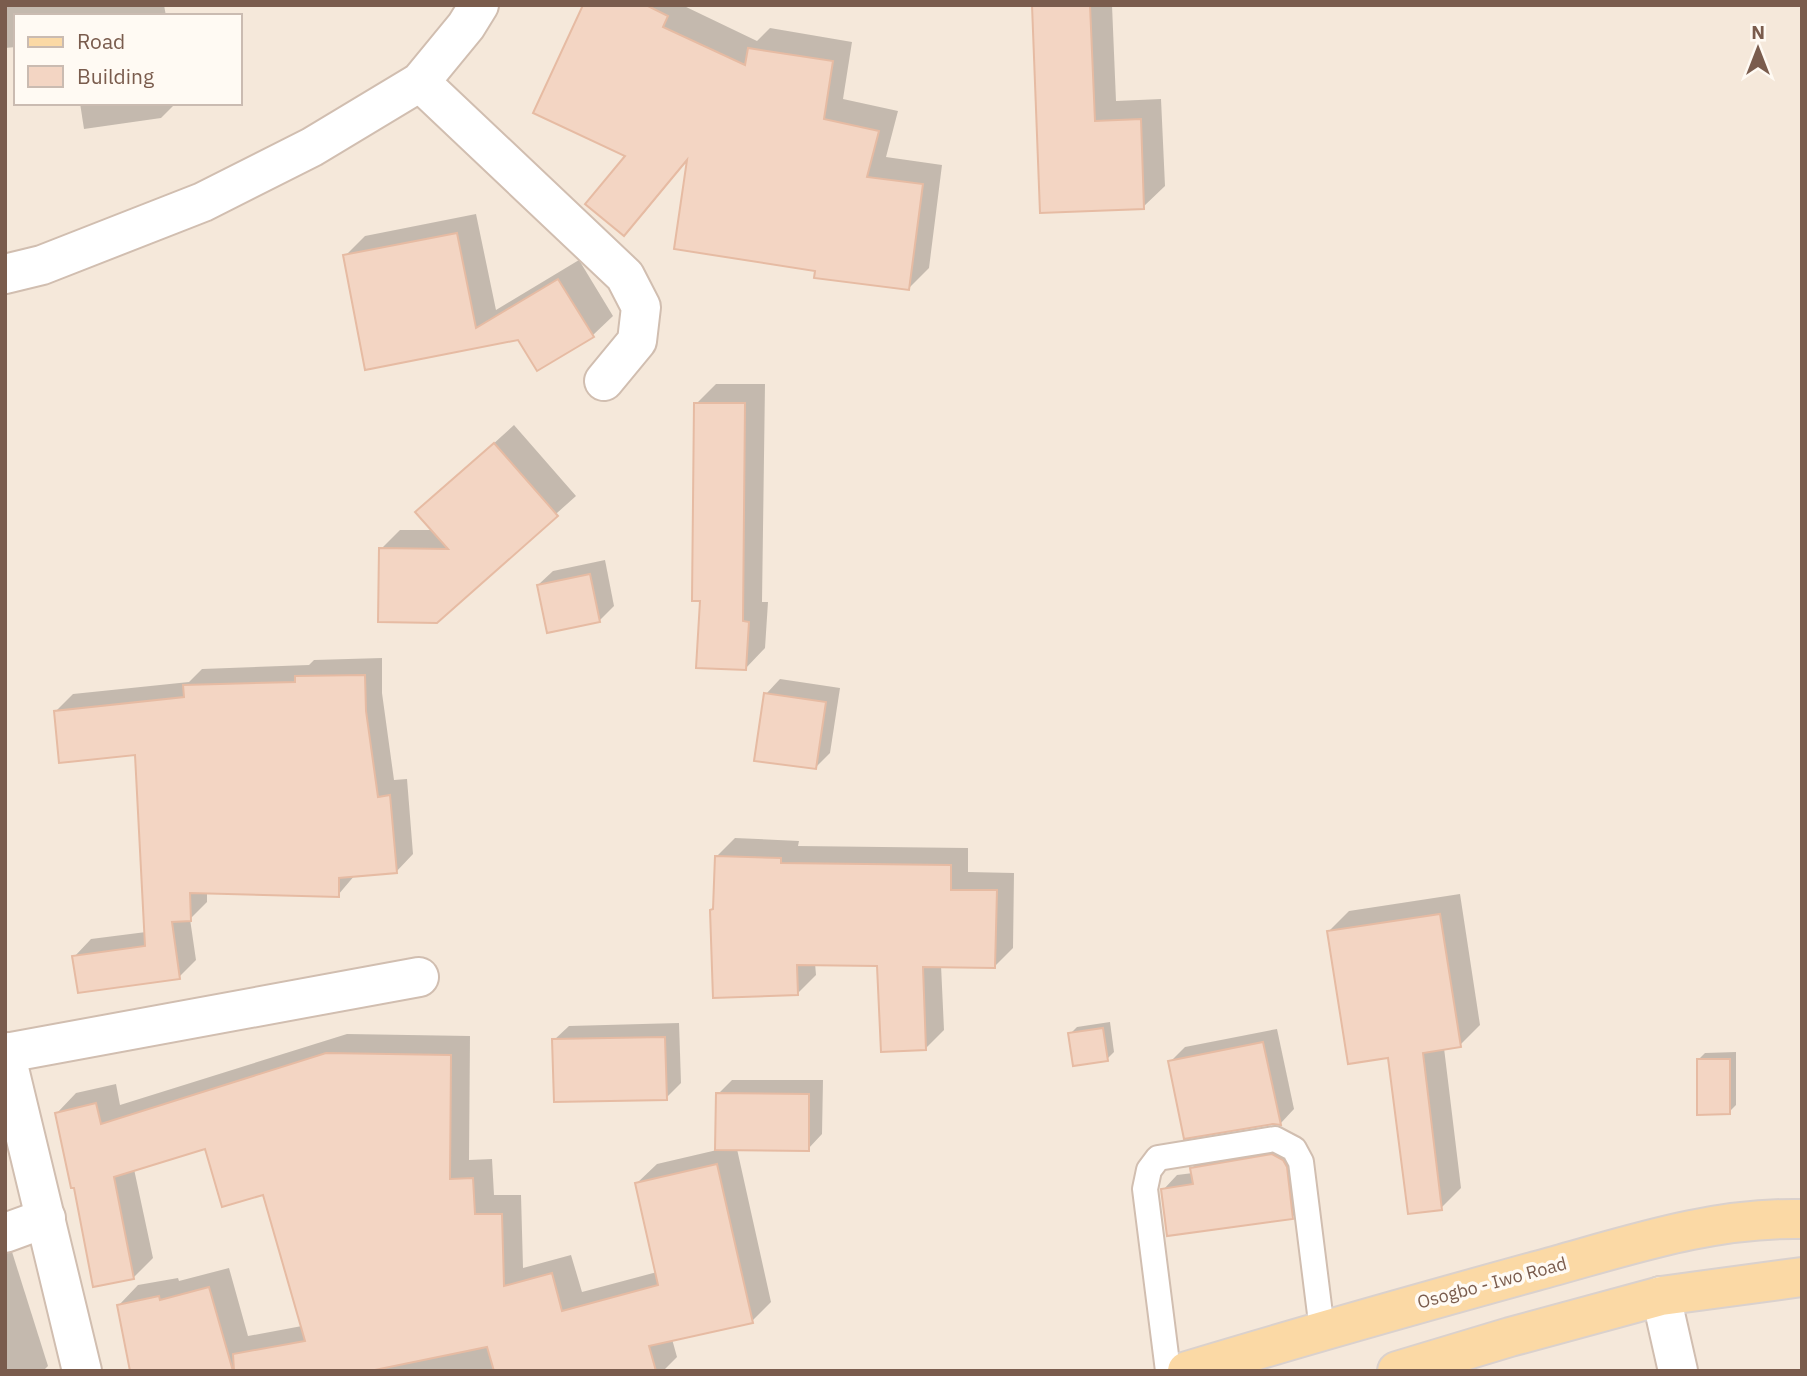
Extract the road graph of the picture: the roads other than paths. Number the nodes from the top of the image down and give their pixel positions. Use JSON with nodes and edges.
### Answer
{"nodes":[{"id":1,"x":479,"y":5,"type":"edge"},
{"id":2,"x":420,"y":82,"type":"junction"},
{"id":3,"x":5,"y":274,"type":"edge"},
{"id":4,"x":604,"y":381,"type":"dead end"},
{"id":5,"x":419,"y":977,"type":"dead end"},
{"id":6,"x":5,"y":1052,"type":"edge"},
{"id":7,"x":46,"y":1219,"type":"junction"},
{"id":8,"x":1802,"y":1219,"type":"edge"},
{"id":9,"x":5,"y":1233,"type":"edge"},
{"id":10,"x":1802,"y":1277,"type":"edge"},
{"id":11,"x":1661,"y":1296,"type":"junction"},
{"id":12,"x":1322,"y":1330,"type":"junction"},
{"id":13,"x":82,"y":1371,"type":"edge"},
{"id":14,"x":1168,"y":1371,"type":"edge"},
{"id":15,"x":1188,"y":1371,"type":"edge"},
{"id":16,"x":1397,"y":1371,"type":"edge"},
{"id":17,"x":1678,"y":1371,"type":"edge"}],
"edges":[{"from":1,"to":2,"type":"street"},
{"from":2,"to":3,"type":"street"},
{"from":2,"to":4,"type":"street"},
{"from":5,"to":6,"type":"street"},
{"from":6,"to":7,"type":"street"},
{"from":7,"to":9,"type":"street"},
{"from":7,"to":13,"type":"street"},
{"from":8,"to":12,"type":"main road","name":"Osogbo - Iwo Road"},
{"from":10,"to":11,"type":"main road"},
{"from":11,"to":16,"type":"main road"},
{"from":11,"to":17,"type":"street"},
{"from":12,"to":14,"type":"lane"},
{"from":12,"to":15,"type":"main road","name":"Osogbo - Iwo Road"}]}
